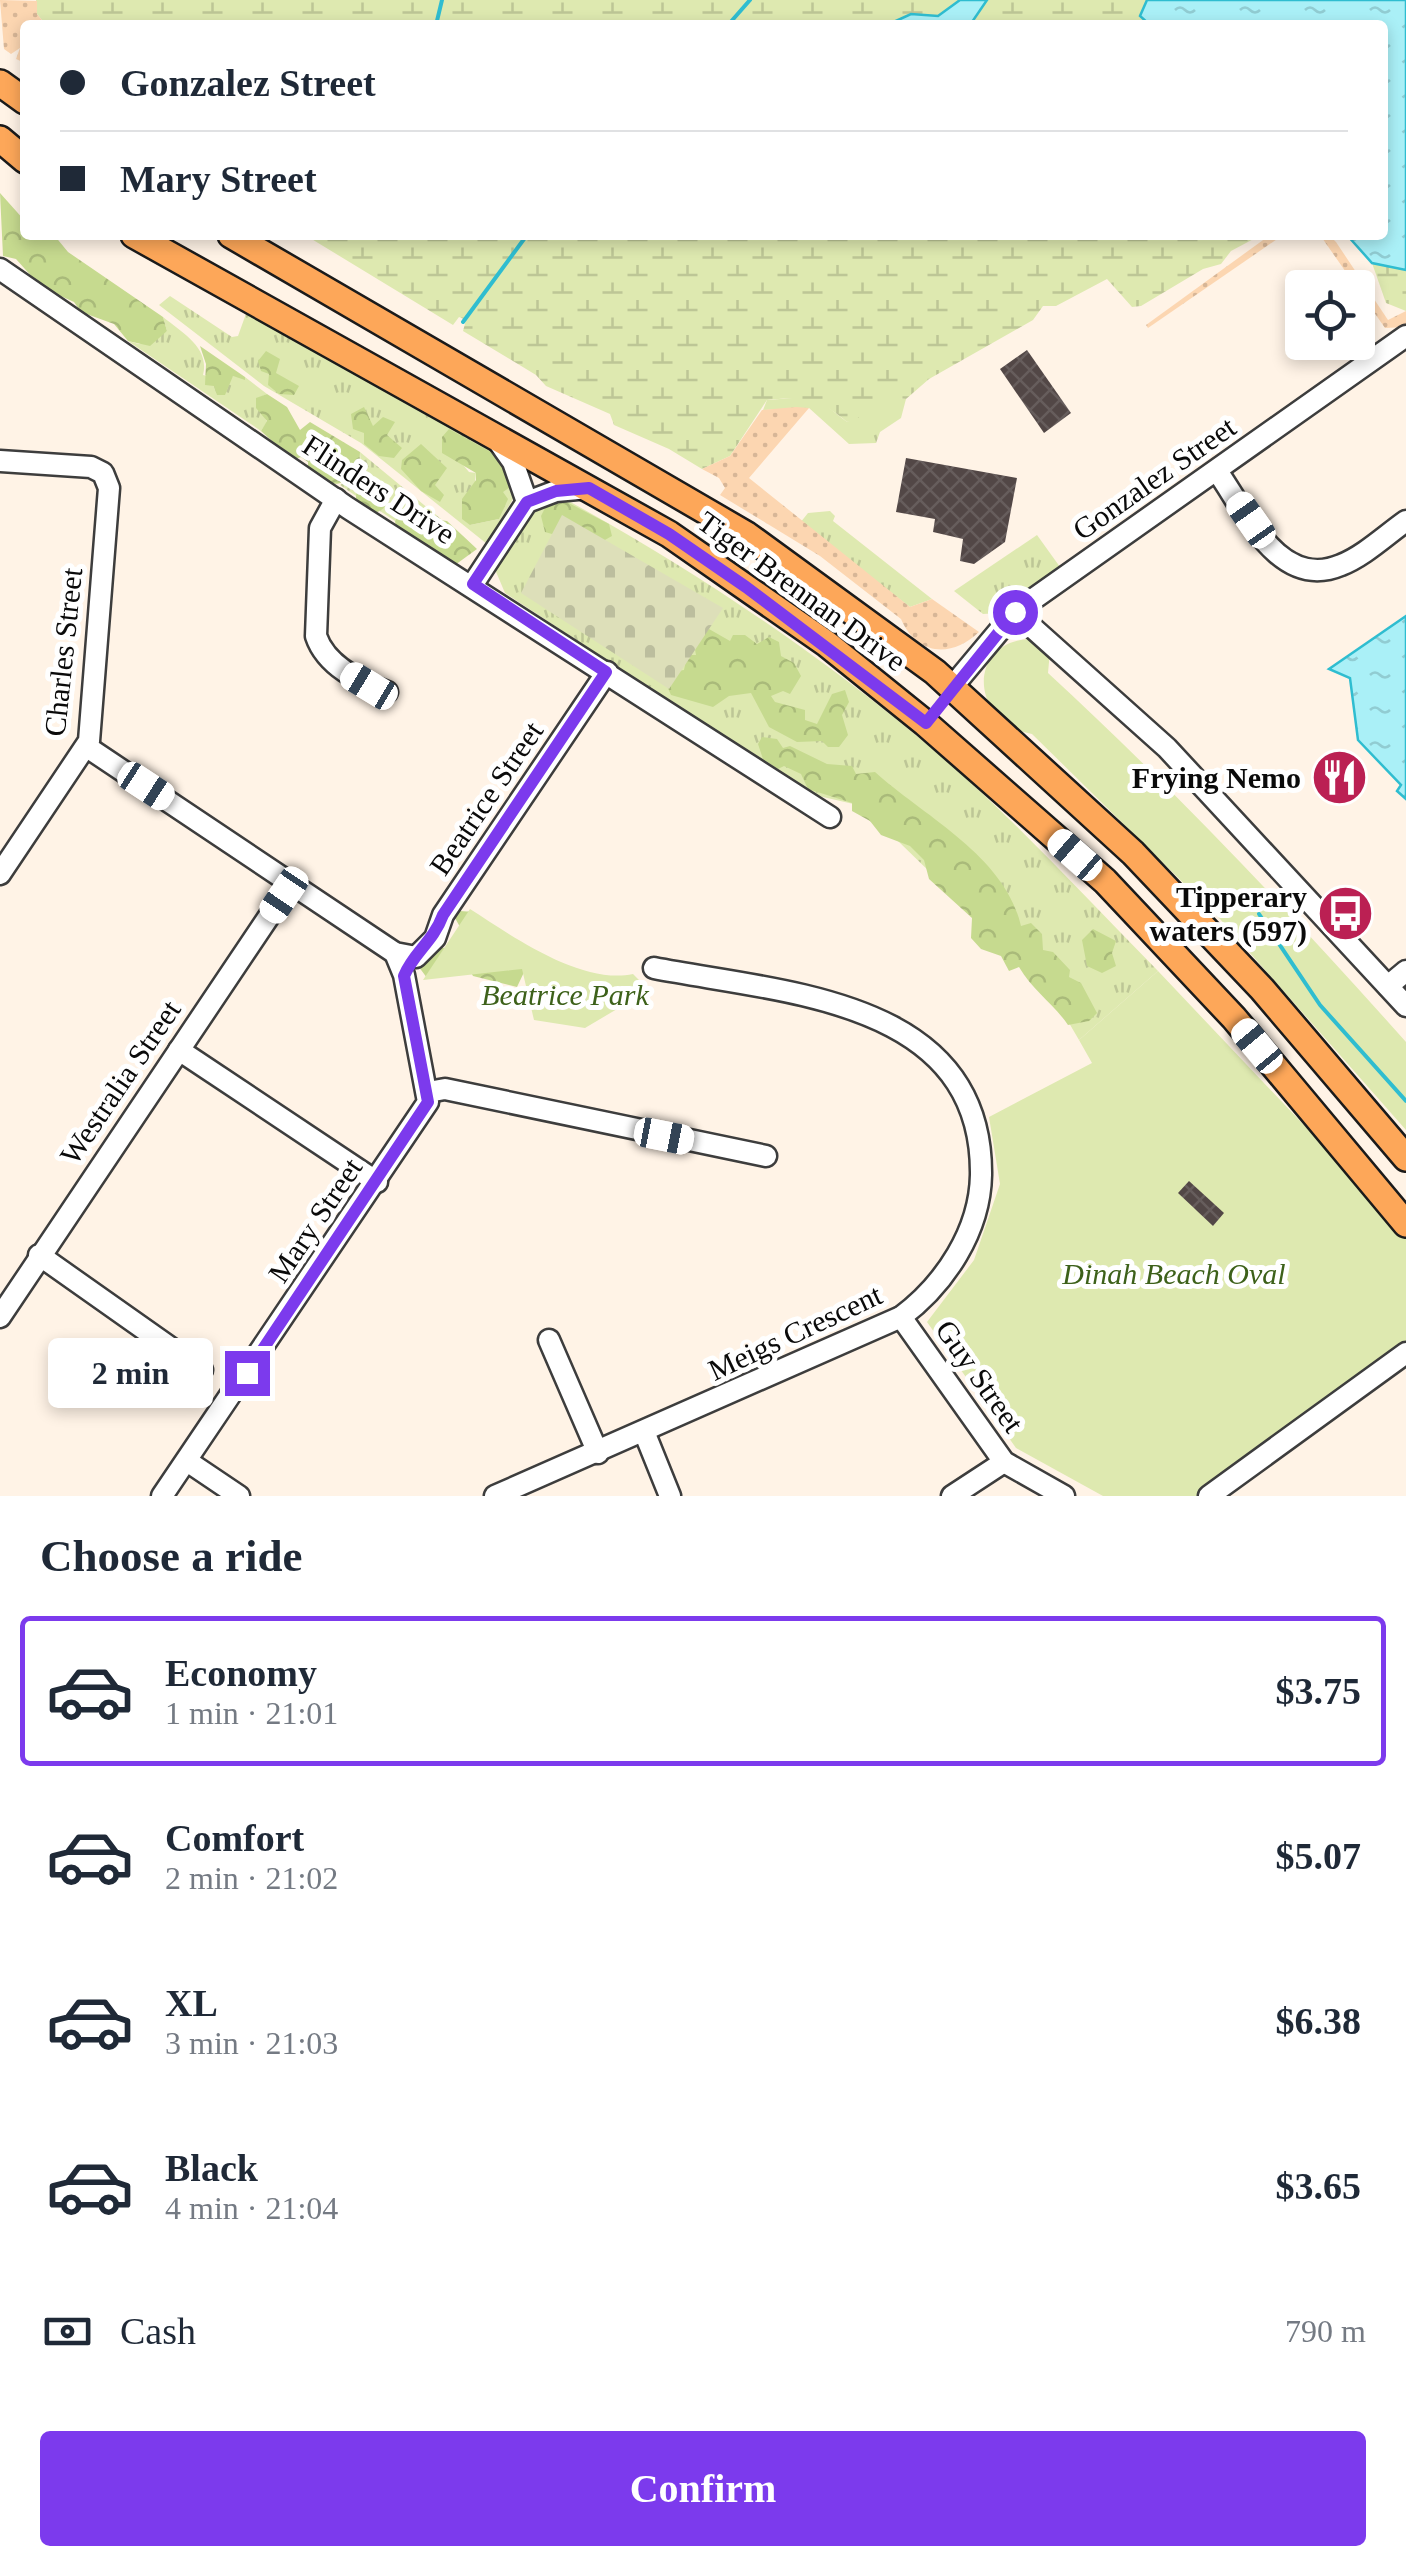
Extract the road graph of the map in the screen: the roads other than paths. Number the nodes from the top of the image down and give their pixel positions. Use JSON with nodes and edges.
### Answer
{"nodes":[{"id":1,"x":0,"y":83,"type":"edge"},
{"id":2,"x":20,"y":98,"type":"edge"},
{"id":3,"x":0,"y":139,"type":"edge"},
{"id":4,"x":20,"y":156,"type":"edge"},
{"id":5,"x":143,"y":240,"type":"edge"},
{"id":6,"x":241,"y":240,"type":"edge"},
{"id":7,"x":0,"y":268,"type":"edge"},
{"id":8,"x":1406,"y":336,"type":"edge"},
{"id":9,"x":490,"y":431,"type":"junction"},
{"id":10,"x":0,"y":461,"type":"edge"},
{"id":11,"x":1217,"y":470,"type":"junction"},
{"id":12,"x":589,"y":488,"type":"junction"},
{"id":13,"x":336,"y":499,"type":"junction"},
{"id":14,"x":527,"y":502,"type":"junction"},
{"id":15,"x":1406,"y":521,"type":"edge"},
{"id":16,"x":473,"y":584,"type":"junction"},
{"id":17,"x":1015,"y":612,"type":"junction"},
{"id":18,"x":606,"y":672,"type":"junction"},
{"id":19,"x":954,"y":686,"type":"junction"},
{"id":20,"x":388,"y":692,"type":"dead end"},
{"id":21,"x":926,"y":723,"type":"junction"},
{"id":22,"x":87,"y":748,"type":"junction"},
{"id":23,"x":830,"y":818,"type":"dead end"},
{"id":24,"x":0,"y":874,"type":"edge"},
{"id":25,"x":292,"y":882,"type":"junction"},
{"id":26,"x":402,"y":956,"type":"junction"},
{"id":27,"x":654,"y":968,"type":"dead end"},
{"id":28,"x":1406,"y":971,"type":"edge"},
{"id":29,"x":1388,"y":986,"type":"junction"},
{"id":30,"x":1406,"y":1006,"type":"edge"},
{"id":31,"x":179,"y":1050,"type":"junction"},
{"id":32,"x":428,"y":1092,"type":"junction"},
{"id":33,"x":1349,"y":1093,"type":"junction"},
{"id":34,"x":766,"y":1156,"type":"dead end"},
{"id":35,"x":1406,"y":1158,"type":"edge"},
{"id":36,"x":1406,"y":1170,"type":"edge"},
{"id":37,"x":377,"y":1182,"type":"junction"},
{"id":38,"x":1406,"y":1224,"type":"edge"},
{"id":39,"x":39,"y":1256,"type":"junction"},
{"id":40,"x":0,"y":1316,"type":"edge"},
{"id":41,"x":901,"y":1317,"type":"junction"},
{"id":42,"x":549,"y":1340,"type":"dead end"},
{"id":43,"x":1406,"y":1353,"type":"edge"},
{"id":44,"x":202,"y":1370,"type":"dead end"},
{"id":45,"x":645,"y":1434,"type":"junction"},
{"id":46,"x":598,"y":1453,"type":"junction"},
{"id":47,"x":187,"y":1461,"type":"junction"},
{"id":48,"x":1004,"y":1462,"type":"junction"},
{"id":49,"x":162,"y":1496,"type":"edge"},
{"id":50,"x":238,"y":1496,"type":"edge"},
{"id":51,"x":496,"y":1496,"type":"edge"},
{"id":52,"x":670,"y":1496,"type":"edge"},
{"id":53,"x":952,"y":1496,"type":"edge"},
{"id":54,"x":1064,"y":1496,"type":"edge"},
{"id":55,"x":1209,"y":1496,"type":"edge"}],
"edges":[{"from":1,"to":2,"type":"main road"},
{"from":3,"to":4,"type":"main road"},
{"from":5,"to":9,"type":"main road","name":"Tiger Brennan Drive"},
{"from":6,"to":19,"type":"main road","name":"Tiger Brennan Drive"},
{"from":7,"to":13,"type":"street","name":"Flinders Drive"},
{"from":8,"to":11,"type":"street","name":"Gonzalez Street"},
{"from":9,"to":12,"type":"main road","name":"Tiger Brennan Drive"},
{"from":9,"to":14,"type":"street"},
{"from":10,"to":22,"type":"street","name":"Charles Street"},
{"from":11,"to":15,"type":"street"},
{"from":11,"to":17,"type":"street","name":"Gonzalez Street"},
{"from":12,"to":14,"type":"street"},
{"from":12,"to":21,"type":"main road","name":"Tiger Brennan Drive"},
{"from":13,"to":16,"type":"street","name":"Flinders Drive"},
{"from":13,"to":20,"type":"street"},
{"from":14,"to":16,"type":"street"},
{"from":16,"to":18,"type":"street","name":"Flinders Drive"},
{"from":17,"to":19,"type":"street","name":"Gonzalez Street"},
{"from":17,"to":29,"type":"street"},
{"from":18,"to":23,"type":"street","name":"Flinders Drive"},
{"from":18,"to":26,"type":"street","name":"Beatrice Street"},
{"from":19,"to":21,"type":"main road"},
{"from":19,"to":33,"type":"main road","name":"Tiger Brennan Drive"},
{"from":21,"to":38,"type":"main road","name":"Tiger Brennan Drive"},
{"from":22,"to":24,"type":"street","name":"Charles Street"},
{"from":22,"to":25,"type":"street"},
{"from":25,"to":26,"type":"street"},
{"from":25,"to":31,"type":"street","name":"Westralia Street"},
{"from":26,"to":32,"type":"street"},
{"from":27,"to":41,"type":"street","name":"Meigs Crescent"},
{"from":28,"to":29,"type":"street"},
{"from":29,"to":30,"type":"street"},
{"from":31,"to":37,"type":"street"},
{"from":31,"to":39,"type":"street","name":"Westralia Street"},
{"from":32,"to":34,"type":"street"},
{"from":32,"to":37,"type":"street","name":"Mary Street"},
{"from":33,"to":35,"type":"main road","name":"Tiger Brennan Drive"},
{"from":33,"to":36,"type":"main road"},
{"from":37,"to":47,"type":"street","name":"Mary Street"},
{"from":39,"to":40,"type":"street","name":"Westralia Street"},
{"from":39,"to":44,"type":"street"},
{"from":41,"to":45,"type":"street","name":"Meigs Crescent"},
{"from":41,"to":48,"type":"street","name":"Guy Street"},
{"from":42,"to":46,"type":"street"},
{"from":43,"to":55,"type":"street"},
{"from":45,"to":46,"type":"street","name":"Meigs Crescent"},
{"from":45,"to":52,"type":"street"},
{"from":46,"to":51,"type":"street","name":"Meigs Crescent"},
{"from":47,"to":49,"type":"street","name":"Mary Street"},
{"from":47,"to":50,"type":"street"},
{"from":48,"to":53,"type":"street"},
{"from":48,"to":54,"type":"street","name":"Guy Street"}]}
